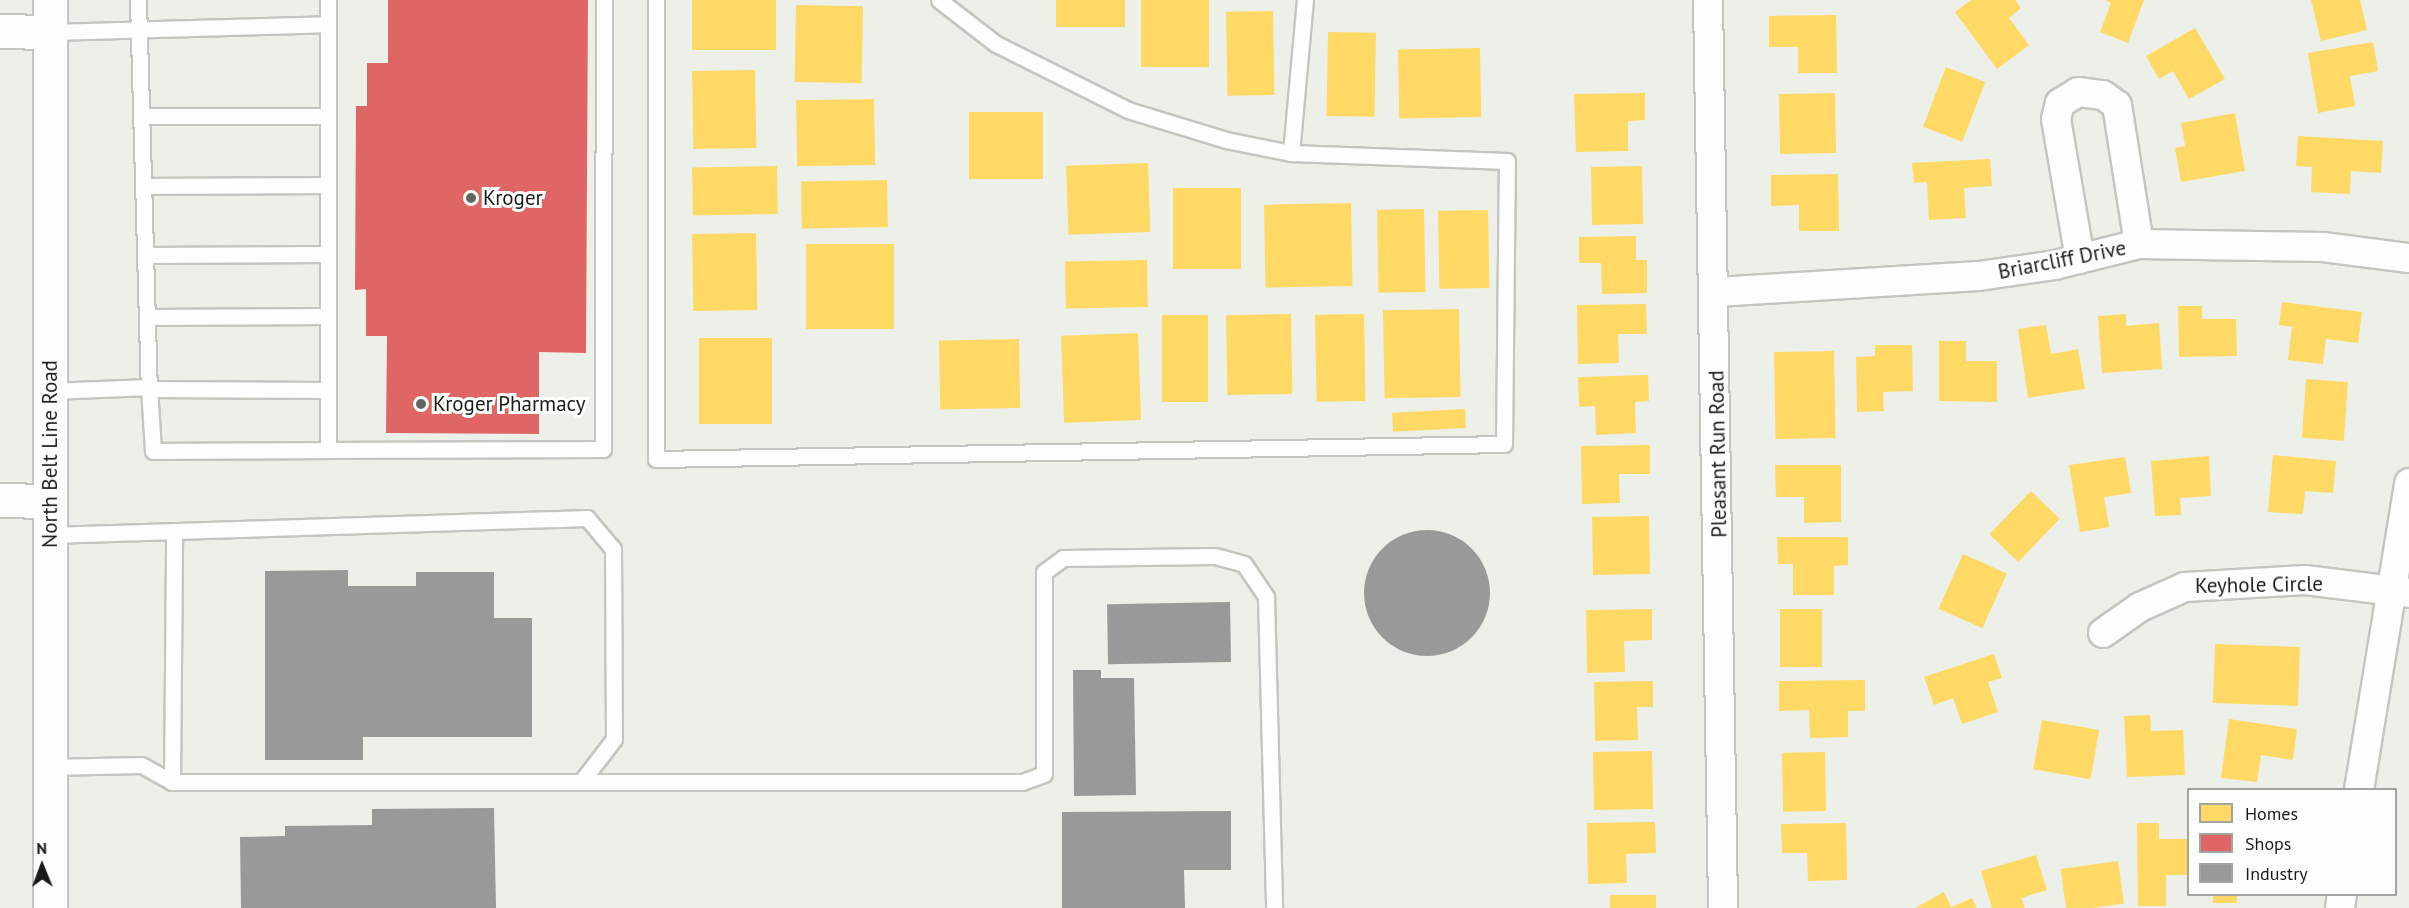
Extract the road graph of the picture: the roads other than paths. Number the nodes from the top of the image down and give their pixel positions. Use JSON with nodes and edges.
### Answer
{"nodes":[{"id":1,"x":50,"y":0,"type":"edge"},
{"id":2,"x":138,"y":0,"type":"edge"},
{"id":3,"x":328,"y":0,"type":"edge"},
{"id":4,"x":603,"y":0,"type":"edge"},
{"id":5,"x":656,"y":0,"type":"edge"},
{"id":6,"x":939,"y":0,"type":"edge"},
{"id":7,"x":1305,"y":0,"type":"edge"},
{"id":8,"x":1708,"y":0,"type":"edge"},
{"id":9,"x":328,"y":24,"type":"junction"},
{"id":10,"x":140,"y":30,"type":"junction"},
{"id":11,"x":0,"y":32,"type":"edge"},
{"id":12,"x":49,"y":32,"type":"junction"},
{"id":13,"x":142,"y":116,"type":"junction"},
{"id":14,"x":328,"y":116,"type":"junction"},
{"id":15,"x":1291,"y":153,"type":"junction"},
{"id":16,"x":328,"y":185,"type":"junction"},
{"id":17,"x":144,"y":186,"type":"junction"},
{"id":18,"x":2139,"y":244,"type":"junction"},
{"id":19,"x":328,"y":254,"type":"junction"},
{"id":20,"x":146,"y":255,"type":"junction"},
{"id":21,"x":2409,"y":258,"type":"edge"},
{"id":22,"x":2080,"y":259,"type":"junction"},
{"id":23,"x":1716,"y":292,"type":"junction"},
{"id":24,"x":328,"y":316,"type":"junction"},
{"id":25,"x":147,"y":317,"type":"junction"},
{"id":26,"x":149,"y":388,"type":"junction"},
{"id":27,"x":328,"y":390,"type":"junction"},
{"id":28,"x":50,"y":391,"type":"junction"},
{"id":29,"x":328,"y":450,"type":"junction"},
{"id":30,"x":2409,"y":483,"type":"edge"},
{"id":31,"x":0,"y":500,"type":"edge"},
{"id":32,"x":49,"y":501,"type":"junction"},
{"id":33,"x":174,"y":531,"type":"junction"},
{"id":34,"x":50,"y":535,"type":"junction"},
{"id":35,"x":2400,"y":592,"type":"edge"},
{"id":36,"x":2103,"y":633,"type":"dead end"},
{"id":37,"x":50,"y":767,"type":"junction"},
{"id":38,"x":172,"y":782,"type":"junction"},
{"id":39,"x":580,"y":782,"type":"junction"},
{"id":40,"x":2359,"y":788,"type":"edge"},
{"id":41,"x":50,"y":908,"type":"edge"},
{"id":42,"x":1274,"y":908,"type":"edge"},
{"id":43,"x":1723,"y":908,"type":"edge"}],
"edges":[{"from":1,"to":12,"type":"main road","name":"North Belt Line Road"},
{"from":2,"to":10,"type":"lane"},
{"from":3,"to":9,"type":"lane"},
{"from":4,"to":29,"type":"lane"},
{"from":5,"to":15,"type":"lane"},
{"from":6,"to":15,"type":"lane"},
{"from":7,"to":15,"type":"lane"},
{"from":8,"to":23,"type":"street","name":"Pleasant Run Road"},
{"from":9,"to":10,"type":"lane"},
{"from":9,"to":14,"type":"lane"},
{"from":10,"to":12,"type":"lane"},
{"from":10,"to":13,"type":"lane"},
{"from":11,"to":12,"type":"main road"},
{"from":12,"to":28,"type":"main road","name":"North Belt Line Road"},
{"from":13,"to":14,"type":"lane"},
{"from":13,"to":17,"type":"lane"},
{"from":14,"to":16,"type":"lane"},
{"from":16,"to":17,"type":"lane"},
{"from":16,"to":19,"type":"lane"},
{"from":17,"to":20,"type":"lane"},
{"from":18,"to":21,"type":"street","name":"Briarcliff Drive"},
{"from":18,"to":22,"type":"street","name":"Briarcliff Drive"},
{"from":18,"to":22,"type":"street"},
{"from":19,"to":20,"type":"lane"},
{"from":19,"to":24,"type":"lane"},
{"from":20,"to":25,"type":"lane"},
{"from":22,"to":23,"type":"street","name":"Briarcliff Drive"},
{"from":23,"to":43,"type":"street","name":"Pleasant Run Road"},
{"from":24,"to":25,"type":"lane"},
{"from":24,"to":27,"type":"lane"},
{"from":25,"to":26,"type":"lane"},
{"from":26,"to":27,"type":"lane"},
{"from":26,"to":28,"type":"lane"},
{"from":26,"to":29,"type":"lane"},
{"from":27,"to":29,"type":"lane"},
{"from":28,"to":32,"type":"main road","name":"North Belt Line Road"},
{"from":30,"to":35,"type":"street"},
{"from":31,"to":32,"type":"main road"},
{"from":32,"to":34,"type":"main road","name":"North Belt Line Road"},
{"from":33,"to":34,"type":"lane"},
{"from":33,"to":38,"type":"lane"},
{"from":33,"to":39,"type":"lane"},
{"from":34,"to":37,"type":"main road","name":"North Belt Line Road"},
{"from":35,"to":36,"type":"street","name":"Keyhole Circle"},
{"from":35,"to":40,"type":"street"},
{"from":37,"to":38,"type":"lane"},
{"from":37,"to":41,"type":"main road","name":"North Belt Line Road"},
{"from":38,"to":39,"type":"lane"},
{"from":39,"to":42,"type":"lane"}]}
